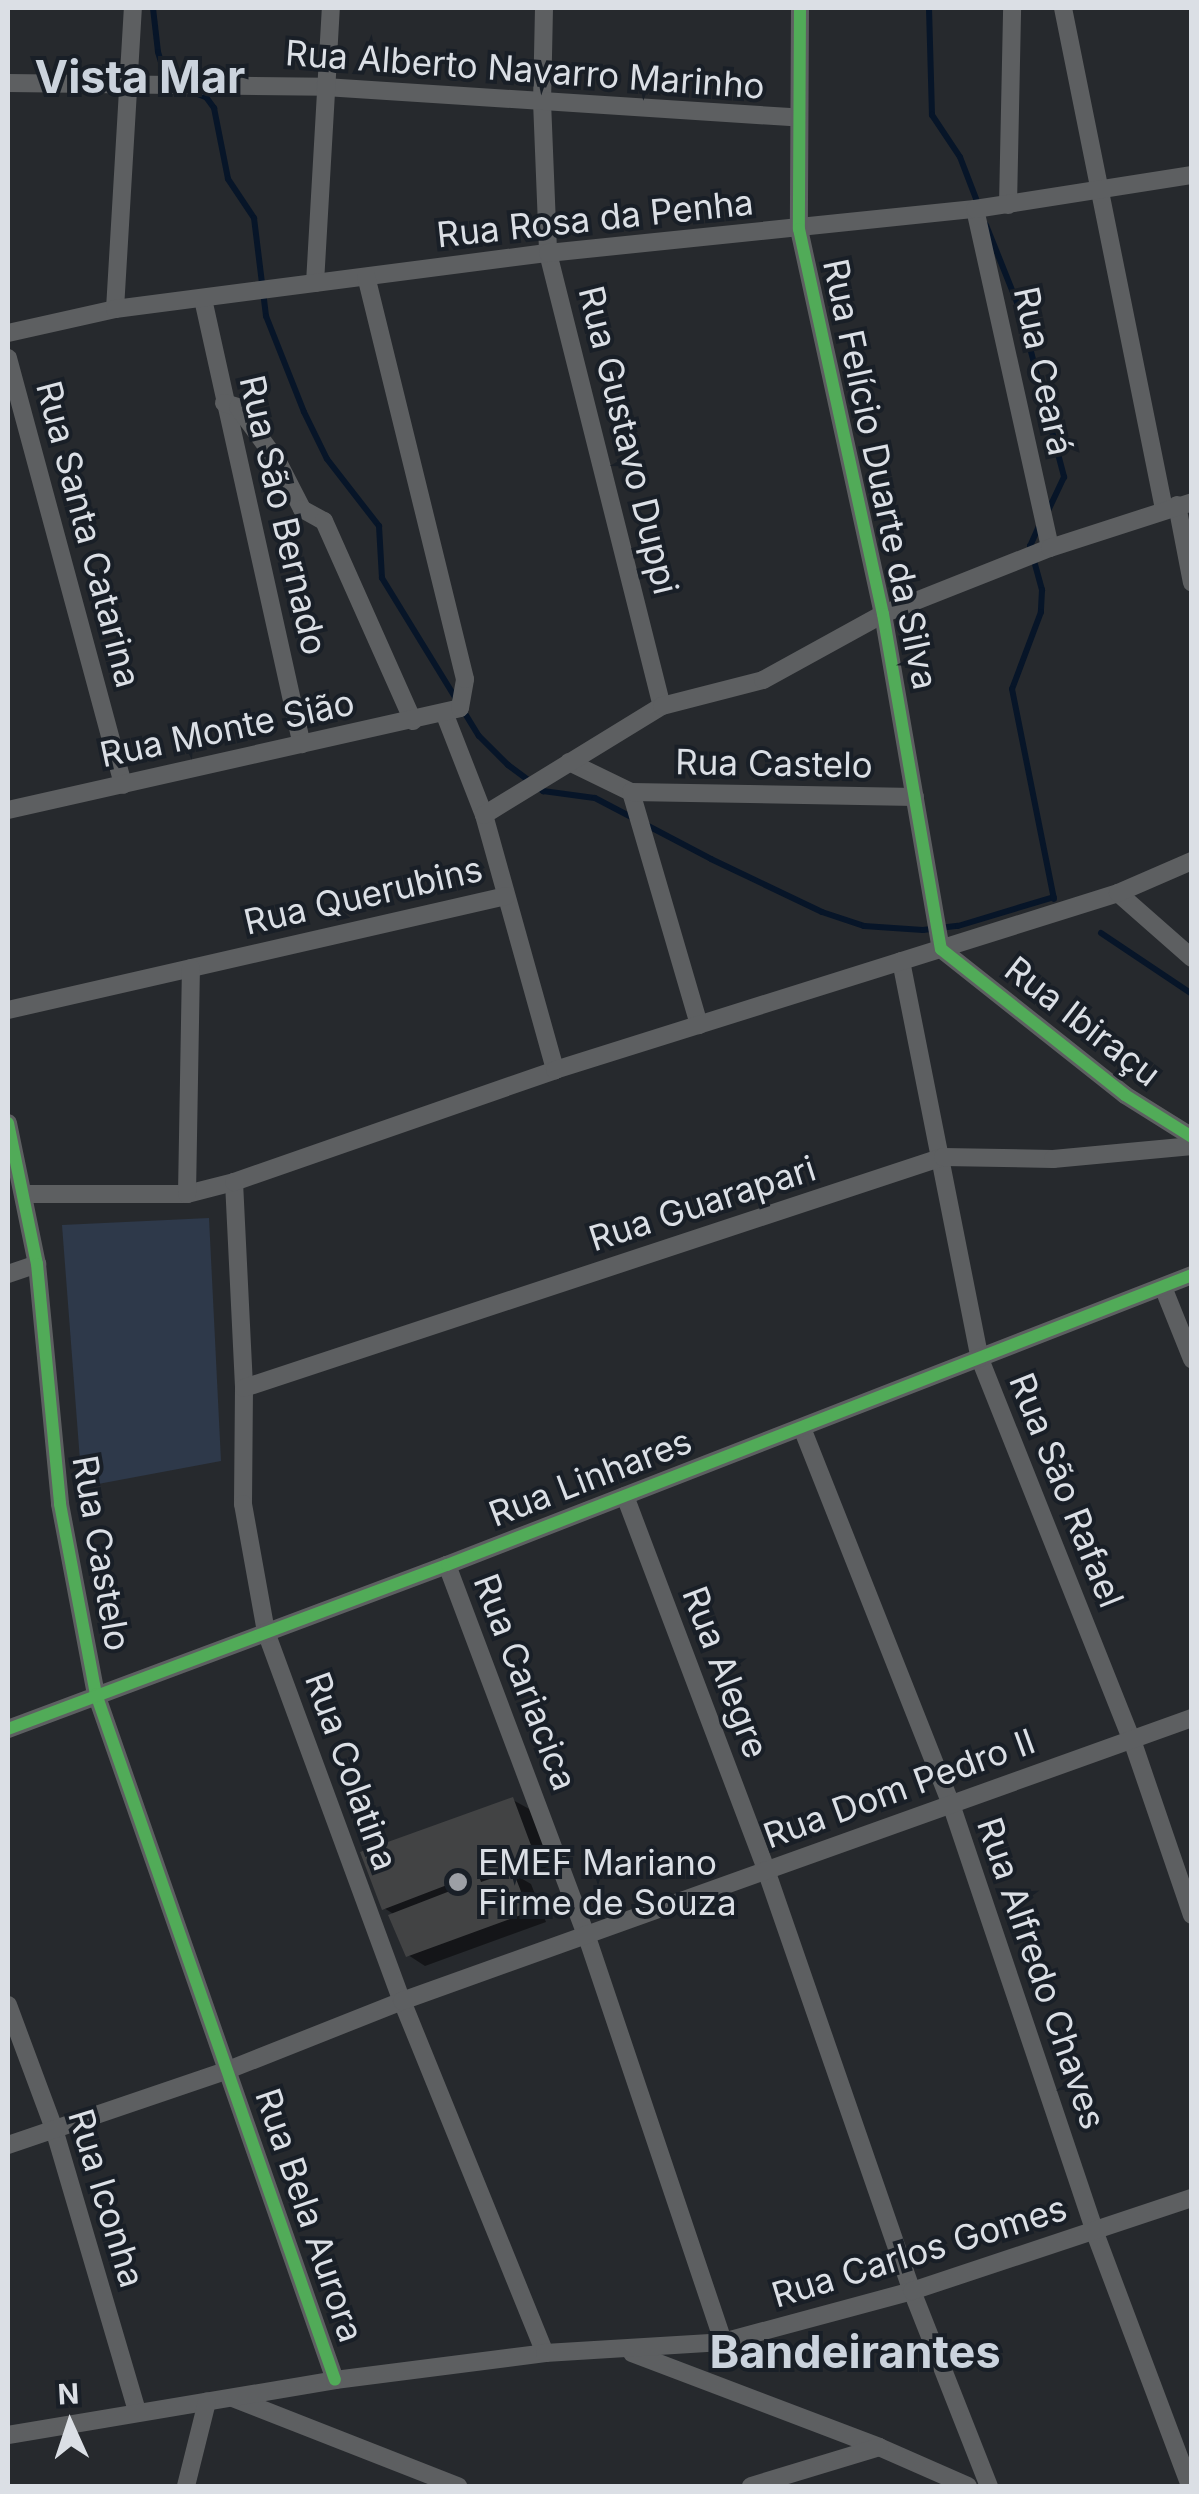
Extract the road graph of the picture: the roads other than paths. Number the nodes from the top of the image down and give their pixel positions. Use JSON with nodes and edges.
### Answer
{"nodes":[{"id":1,"x":133,"y":8,"type":"edge"},
{"id":2,"x":331,"y":8,"type":"edge"},
{"id":3,"x":544,"y":8,"type":"edge"},
{"id":4,"x":800,"y":8,"type":"edge"},
{"id":5,"x":1012,"y":8,"type":"edge"},
{"id":6,"x":1064,"y":8,"type":"edge"},
{"id":7,"x":132,"y":82,"type":"junction"},
{"id":8,"x":8,"y":84,"type":"edge"},
{"id":9,"x":326,"y":86,"type":"junction"},
{"id":10,"x":542,"y":101,"type":"junction"},
{"id":11,"x":798,"y":118,"type":"junction"},
{"id":12,"x":1192,"y":175,"type":"edge"},
{"id":13,"x":1102,"y":189,"type":"junction"},
{"id":14,"x":1008,"y":205,"type":"junction"},
{"id":15,"x":974,"y":209,"type":"junction"},
{"id":16,"x":798,"y":229,"type":"junction"},
{"id":17,"x":548,"y":254,"type":"junction"},
{"id":18,"x":366,"y":277,"type":"junction"},
{"id":19,"x":315,"y":282,"type":"junction"},
{"id":20,"x":202,"y":299,"type":"junction"},
{"id":21,"x":115,"y":310,"type":"junction"},
{"id":22,"x":8,"y":334,"type":"edge"},
{"id":23,"x":8,"y":358,"type":"edge"},
{"id":24,"x":224,"y":403,"type":"junction"},
{"id":25,"x":1177,"y":505,"type":"edge"},
{"id":26,"x":1050,"y":548,"type":"junction"},
{"id":27,"x":1192,"y":583,"type":"edge"},
{"id":28,"x":884,"y":614,"type":"junction"},
{"id":29,"x":662,"y":706,"type":"junction"},
{"id":30,"x":452,"y":712,"type":"junction"},
{"id":31,"x":413,"y":721,"type":"junction"},
{"id":32,"x":302,"y":744,"type":"junction"},
{"id":33,"x":568,"y":762,"type":"junction"},
{"id":34,"x":122,"y":785,"type":"junction"},
{"id":35,"x":631,"y":792,"type":"junction"},
{"id":36,"x":915,"y":797,"type":"junction"},
{"id":37,"x":8,"y":810,"type":"edge"},
{"id":38,"x":484,"y":815,"type":"junction"},
{"id":39,"x":1192,"y":862,"type":"edge"},
{"id":40,"x":1118,"y":893,"type":"junction"},
{"id":41,"x":506,"y":896,"type":"junction"},
{"id":42,"x":941,"y":949,"type":"junction"},
{"id":43,"x":1192,"y":958,"type":"edge"},
{"id":44,"x":901,"y":961,"type":"junction"},
{"id":45,"x":190,"y":968,"type":"junction"},
{"id":46,"x":8,"y":1010,"type":"edge"},
{"id":47,"x":699,"y":1025,"type":"junction"},
{"id":48,"x":555,"y":1070,"type":"junction"},
{"id":49,"x":8,"y":1123,"type":"edge"},
{"id":50,"x":1192,"y":1138,"type":"edge"},
{"id":51,"x":1192,"y":1146,"type":"edge"},
{"id":52,"x":944,"y":1158,"type":"junction"},
{"id":53,"x":234,"y":1182,"type":"junction"},
{"id":54,"x":23,"y":1194,"type":"junction"},
{"id":55,"x":187,"y":1194,"type":"junction"},
{"id":56,"x":37,"y":1264,"type":"junction"},
{"id":57,"x":8,"y":1274,"type":"edge"},
{"id":58,"x":1192,"y":1276,"type":"edge"},
{"id":59,"x":1163,"y":1286,"type":"junction"},
{"id":60,"x":980,"y":1359,"type":"junction"},
{"id":61,"x":1192,"y":1359,"type":"edge"},
{"id":62,"x":244,"y":1388,"type":"junction"},
{"id":63,"x":802,"y":1428,"type":"junction"},
{"id":64,"x":625,"y":1496,"type":"junction"},
{"id":65,"x":447,"y":1565,"type":"junction"},
{"id":66,"x":266,"y":1632,"type":"junction"},
{"id":67,"x":96,"y":1694,"type":"junction"},
{"id":68,"x":1192,"y":1718,"type":"edge"},
{"id":69,"x":8,"y":1729,"type":"edge"},
{"id":70,"x":1132,"y":1740,"type":"junction"},
{"id":71,"x":950,"y":1804,"type":"junction"},
{"id":72,"x":766,"y":1870,"type":"junction"},
{"id":73,"x":1192,"y":1915,"type":"edge"},
{"id":74,"x":586,"y":1934,"type":"junction"},
{"id":75,"x":402,"y":2001,"type":"junction"},
{"id":76,"x":8,"y":2005,"type":"edge"},
{"id":77,"x":228,"y":2070,"type":"junction"},
{"id":78,"x":54,"y":2129,"type":"junction"},
{"id":79,"x":8,"y":2144,"type":"edge"},
{"id":80,"x":1192,"y":2198,"type":"edge"},
{"id":81,"x":1094,"y":2233,"type":"junction"},
{"id":82,"x":912,"y":2291,"type":"junction"},
{"id":83,"x":723,"y":2342,"type":"junction"},
{"id":84,"x":627,"y":2352,"type":"junction"},
{"id":85,"x":545,"y":2353,"type":"junction"},
{"id":86,"x":335,"y":2380,"type":"junction"},
{"id":87,"x":232,"y":2398,"type":"junction"},
{"id":88,"x":207,"y":2402,"type":"junction"},
{"id":89,"x":137,"y":2412,"type":"junction"},
{"id":90,"x":8,"y":2435,"type":"edge"},
{"id":91,"x":879,"y":2446,"type":"junction"},
{"id":92,"x":186,"y":2486,"type":"edge"},
{"id":93,"x":458,"y":2486,"type":"edge"},
{"id":94,"x":751,"y":2486,"type":"edge"},
{"id":95,"x":968,"y":2486,"type":"edge"},
{"id":96,"x":989,"y":2486,"type":"edge"},
{"id":97,"x":1190,"y":2486,"type":"edge"}],
"edges":[{"from":1,"to":7,"type":"street"},
{"from":2,"to":9,"type":"street"},
{"from":3,"to":10,"type":"street","name":"Rua Gustavo Duppi"},
{"from":4,"to":11,"type":"street","name":"Rua Felício Duarte da Silva"},
{"from":5,"to":14,"type":"street"},
{"from":6,"to":13,"type":"street"},
{"from":7,"to":8,"type":"street","name":"Rua Alberto Navarro Marinho"},
{"from":7,"to":9,"type":"street","name":"Rua Alberto Navarro Marinho"},
{"from":7,"to":21,"type":"street"},
{"from":9,"to":10,"type":"street","name":"Rua Alberto Navarro Marinho"},
{"from":9,"to":19,"type":"street"},
{"from":10,"to":11,"type":"street","name":"Rua Alberto Navarro Marinho"},
{"from":10,"to":17,"type":"street","name":"Rua Gustavo Duppi"},
{"from":11,"to":16,"type":"street","name":"Rua Felício Duarte da Silva"},
{"from":12,"to":13,"type":"street","name":"Rua Rosa da Penha"},
{"from":13,"to":14,"type":"street","name":"Rua Rosa da Penha"},
{"from":13,"to":25,"type":"street"},
{"from":14,"to":15,"type":"street","name":"Rua Rosa da Penha"},
{"from":15,"to":16,"type":"street","name":"Rua Rosa da Penha"},
{"from":15,"to":26,"type":"street","name":"Rua Ceará"},
{"from":16,"to":17,"type":"street","name":"Rua Rosa da Penha"},
{"from":16,"to":28,"type":"street","name":"Rua Felício Duarte da Silva"},
{"from":17,"to":18,"type":"street","name":"Rua Rosa da Penha"},
{"from":17,"to":29,"type":"street","name":"Rua Gustavo Duppi"},
{"from":18,"to":19,"type":"street","name":"Rua Rosa da Penha"},
{"from":18,"to":30,"type":"street"},
{"from":19,"to":20,"type":"street","name":"Rua Rosa da Penha"},
{"from":20,"to":21,"type":"street","name":"Rua Rosa da Penha"},
{"from":20,"to":24,"type":"street","name":"Rua São Bernado"},
{"from":21,"to":22,"type":"street","name":"Rua Rosa da Penha"},
{"from":23,"to":34,"type":"street","name":"Rua Santa Catarina"},
{"from":24,"to":31,"type":"street"},
{"from":24,"to":32,"type":"street","name":"Rua São Bernado"},
{"from":25,"to":26,"type":"street","name":"Rua Querubins"},
{"from":25,"to":27,"type":"street"},
{"from":26,"to":28,"type":"street","name":"Rua Querubins"},
{"from":28,"to":29,"type":"street","name":"Rua Querubins"},
{"from":28,"to":36,"type":"street","name":"Rua Felício Duarte da Silva"},
{"from":29,"to":33,"type":"street","name":"Rua Querubins"},
{"from":30,"to":31,"type":"street","name":"Rua Monte Sião"},
{"from":30,"to":38,"type":"street"},
{"from":31,"to":32,"type":"street","name":"Rua Monte Sião"},
{"from":32,"to":34,"type":"street","name":"Rua Monte Sião"},
{"from":33,"to":35,"type":"street"},
{"from":33,"to":38,"type":"street","name":"Rua Querubins"},
{"from":34,"to":37,"type":"street","name":"Rua Monte Sião"},
{"from":35,"to":36,"type":"street","name":"Rua Castelo"},
{"from":35,"to":47,"type":"street"},
{"from":36,"to":42,"type":"street","name":"Rua Felício Duarte da Silva"},
{"from":38,"to":41,"type":"street","name":"Rua Querubins"},
{"from":39,"to":40,"type":"street","name":"Rua Ibiraçu"},
{"from":40,"to":42,"type":"street","name":"Rua Ibiraçu"},
{"from":40,"to":43,"type":"street"},
{"from":41,"to":45,"type":"street","name":"Rua Querubins"},
{"from":41,"to":48,"type":"street"},
{"from":42,"to":44,"type":"street","name":"Rua Ibiraçu"},
{"from":42,"to":50,"type":"street","name":"Rua Ibiraçu"},
{"from":44,"to":47,"type":"street","name":"Rua Ibiraçu"},
{"from":44,"to":52,"type":"street","name":"Rua São Rafael"},
{"from":45,"to":46,"type":"street","name":"Rua Querubins"},
{"from":45,"to":55,"type":"street"},
{"from":47,"to":48,"type":"street","name":"Rua Ibiraçu"},
{"from":48,"to":53,"type":"street","name":"Rua Ibiraçu"},
{"from":49,"to":54,"type":"street","name":"Rua Castelo"},
{"from":51,"to":52,"type":"street","name":"Rua Guarapari"},
{"from":52,"to":60,"type":"street","name":"Rua São Rafael"},
{"from":52,"to":62,"type":"street","name":"Rua Guarapari"},
{"from":53,"to":55,"type":"street","name":"Rua Ibiraçu"},
{"from":53,"to":62,"type":"street","name":"Rua Colatina"},
{"from":54,"to":55,"type":"street","name":"Rua Ibiraçu"},
{"from":54,"to":56,"type":"street","name":"Rua Castelo"},
{"from":56,"to":57,"type":"street"},
{"from":56,"to":67,"type":"street","name":"Rua Castelo"},
{"from":58,"to":59,"type":"street","name":"Rua Linhares"},
{"from":59,"to":60,"type":"street","name":"Rua Linhares"},
{"from":59,"to":61,"type":"street"},
{"from":60,"to":63,"type":"street","name":"Rua Linhares"},
{"from":60,"to":70,"type":"street","name":"Rua São Rafael"},
{"from":62,"to":66,"type":"street","name":"Rua Colatina"},
{"from":63,"to":64,"type":"street","name":"Rua Linhares"},
{"from":63,"to":71,"type":"street","name":"Rua Alfredo Chaves"},
{"from":64,"to":65,"type":"street","name":"Rua Linhares"},
{"from":64,"to":72,"type":"street","name":"Rua Alegre"},
{"from":65,"to":66,"type":"street","name":"Rua Linhares"},
{"from":65,"to":74,"type":"street","name":"Rua Cariacica"},
{"from":66,"to":67,"type":"street","name":"Rua Linhares"},
{"from":66,"to":75,"type":"street","name":"Rua Colatina"},
{"from":67,"to":69,"type":"street","name":"Rua Linhares"},
{"from":67,"to":77,"type":"street","name":"Rua Castelo"},
{"from":68,"to":70,"type":"street","name":"Rua Dom Pedro II"},
{"from":70,"to":71,"type":"street","name":"Rua Dom Pedro II"},
{"from":70,"to":73,"type":"street","name":"Rua São Rafael"},
{"from":71,"to":72,"type":"street","name":"Rua Dom Pedro II"},
{"from":71,"to":81,"type":"street","name":"Rua Alfredo Chaves"},
{"from":72,"to":74,"type":"street","name":"Rua Dom Pedro II"},
{"from":72,"to":82,"type":"street","name":"Rua Alegre"},
{"from":74,"to":75,"type":"street","name":"Rua Dom Pedro II"},
{"from":74,"to":83,"type":"street","name":"Rua Cariacica"},
{"from":75,"to":77,"type":"street","name":"Rua Dom Pedro II"},
{"from":75,"to":85,"type":"street","name":"Rua Colatina"},
{"from":76,"to":78,"type":"street","name":"Rua Iconha"},
{"from":77,"to":78,"type":"street","name":"Rua Dom Pedro II"},
{"from":77,"to":86,"type":"street","name":"Rua Bela Aurora"},
{"from":78,"to":79,"type":"street","name":"Rua Dom Pedro II"},
{"from":78,"to":89,"type":"street","name":"Rua Iconha"},
{"from":80,"to":81,"type":"street","name":"Rua Carlos Gomes"},
{"from":81,"to":82,"type":"street","name":"Rua Carlos Gomes"},
{"from":81,"to":97,"type":"street","name":"Rua Alfredo Chaves"},
{"from":82,"to":83,"type":"street","name":"Rua Carlos Gomes"},
{"from":82,"to":96,"type":"street","name":"Rua Alegre"},
{"from":83,"to":84,"type":"street","name":"Rua Carlos Gomes"},
{"from":84,"to":85,"type":"street","name":"Rua Carlos Gomes"},
{"from":84,"to":91,"type":"street"},
{"from":85,"to":86,"type":"street","name":"Rua Carlos Gomes"},
{"from":86,"to":87,"type":"street","name":"Rua Carlos Gomes"},
{"from":87,"to":88,"type":"street","name":"Rua Carlos Gomes"},
{"from":87,"to":93,"type":"street"},
{"from":88,"to":89,"type":"street","name":"Rua Carlos Gomes"},
{"from":88,"to":92,"type":"street"},
{"from":89,"to":90,"type":"street","name":"Rua Carlos Gomes"},
{"from":91,"to":94,"type":"street"},
{"from":91,"to":95,"type":"street"}]}
